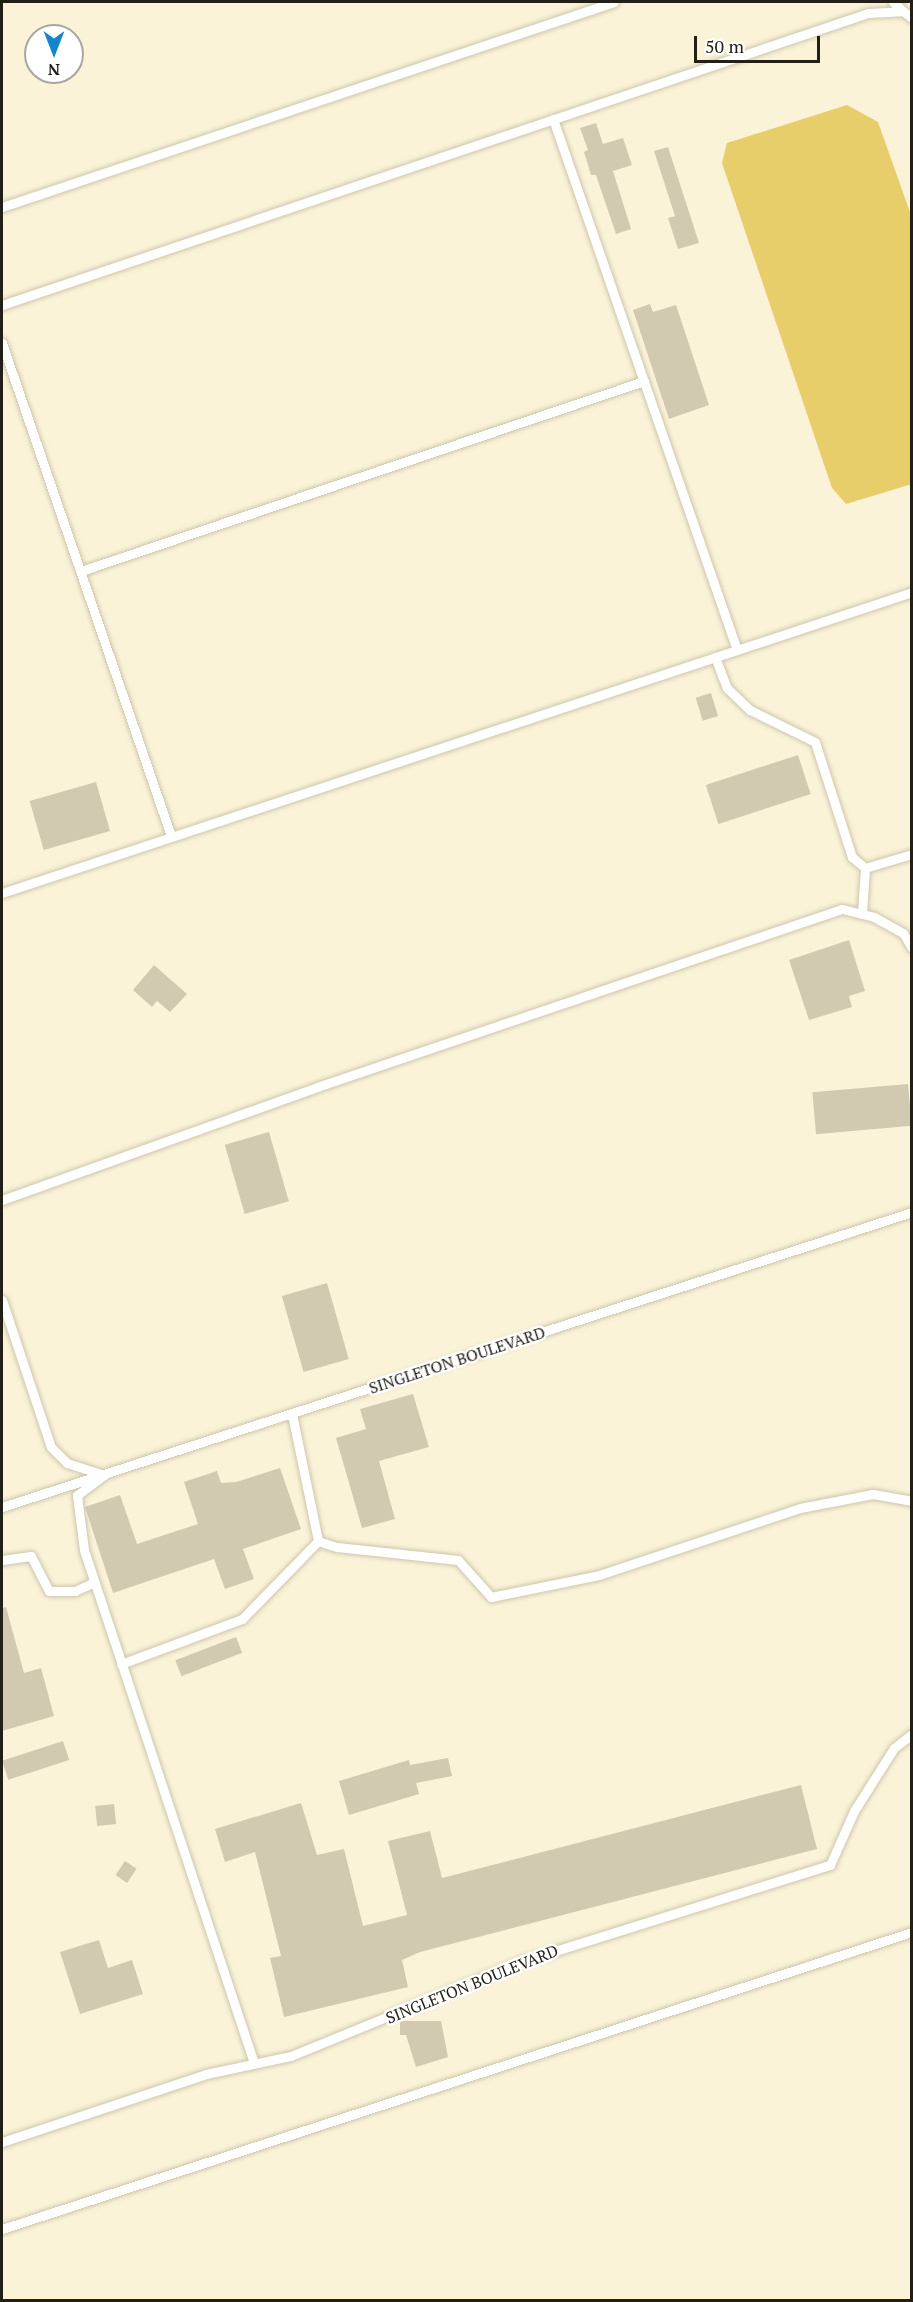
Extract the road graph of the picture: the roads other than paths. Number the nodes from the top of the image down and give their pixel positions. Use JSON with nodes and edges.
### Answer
{"nodes":[{"id":1,"x":614,"y":2,"type":"edge"},
{"id":2,"x":892,"y":2,"type":"edge"},
{"id":3,"x":903,"y":11,"type":"junction"},
{"id":4,"x":912,"y":18,"type":"edge"},
{"id":5,"x":553,"y":119,"type":"junction"},
{"id":6,"x":2,"y":207,"type":"edge"},
{"id":7,"x":2,"y":305,"type":"edge"},
{"id":8,"x":2,"y":343,"type":"edge"},
{"id":9,"x":644,"y":381,"type":"junction"},
{"id":10,"x":81,"y":571,"type":"junction"},
{"id":11,"x":912,"y":592,"type":"edge"},
{"id":12,"x":737,"y":650,"type":"junction"},
{"id":13,"x":715,"y":657,"type":"junction"},
{"id":14,"x":171,"y":836,"type":"junction"},
{"id":15,"x":912,"y":854,"type":"edge"},
{"id":16,"x":865,"y":868,"type":"junction"},
{"id":17,"x":2,"y":893,"type":"edge"},
{"id":18,"x":862,"y":914,"type":"junction"},
{"id":19,"x":912,"y":948,"type":"edge"},
{"id":20,"x":2,"y":1200,"type":"edge"},
{"id":21,"x":912,"y":1212,"type":"edge"},
{"id":22,"x":2,"y":1300,"type":"edge"},
{"id":23,"x":292,"y":1414,"type":"junction"},
{"id":24,"x":104,"y":1475,"type":"junction"},
{"id":25,"x":912,"y":1502,"type":"edge"},
{"id":26,"x":2,"y":1507,"type":"edge"},
{"id":27,"x":318,"y":1541,"type":"junction"},
{"id":28,"x":2,"y":1560,"type":"edge"},
{"id":29,"x":94,"y":1582,"type":"junction"},
{"id":30,"x":121,"y":1664,"type":"junction"},
{"id":31,"x":912,"y":1734,"type":"edge"},
{"id":32,"x":912,"y":1932,"type":"edge"},
{"id":33,"x":254,"y":2063,"type":"junction"},
{"id":34,"x":2,"y":2142,"type":"edge"},
{"id":35,"x":2,"y":2229,"type":"edge"}],
"edges":[{"from":1,"to":6,"type":"lane"},
{"from":2,"to":3,"type":"lane"},
{"from":3,"to":4,"type":"lane"},
{"from":3,"to":5,"type":"lane"},
{"from":5,"to":7,"type":"lane"},
{"from":5,"to":9,"type":"lane"},
{"from":8,"to":10,"type":"lane"},
{"from":9,"to":10,"type":"lane"},
{"from":9,"to":12,"type":"lane"},
{"from":10,"to":14,"type":"lane"},
{"from":11,"to":12,"type":"lane"},
{"from":12,"to":13,"type":"lane"},
{"from":13,"to":14,"type":"lane"},
{"from":13,"to":16,"type":"lane"},
{"from":14,"to":17,"type":"lane"},
{"from":15,"to":16,"type":"lane"},
{"from":16,"to":18,"type":"lane"},
{"from":18,"to":19,"type":"lane"},
{"from":18,"to":20,"type":"lane"},
{"from":21,"to":23,"type":"lane","name":"SINGLETON BOULEVARD"},
{"from":22,"to":24,"type":"lane"},
{"from":23,"to":24,"type":"lane","name":"SINGLETON BOULEVARD"},
{"from":23,"to":27,"type":"lane"},
{"from":24,"to":26,"type":"lane","name":"SINGLETON BOULEVARD"},
{"from":24,"to":29,"type":"lane"},
{"from":25,"to":27,"type":"lane"},
{"from":27,"to":30,"type":"lane"},
{"from":28,"to":29,"type":"lane"},
{"from":29,"to":30,"type":"lane"},
{"from":30,"to":33,"type":"lane"},
{"from":31,"to":33,"type":"lane","name":"SINGLETON BOULEVARD"},
{"from":32,"to":35,"type":"lane"},
{"from":33,"to":34,"type":"lane","name":"SINGLETON BOULEVARD"}]}
